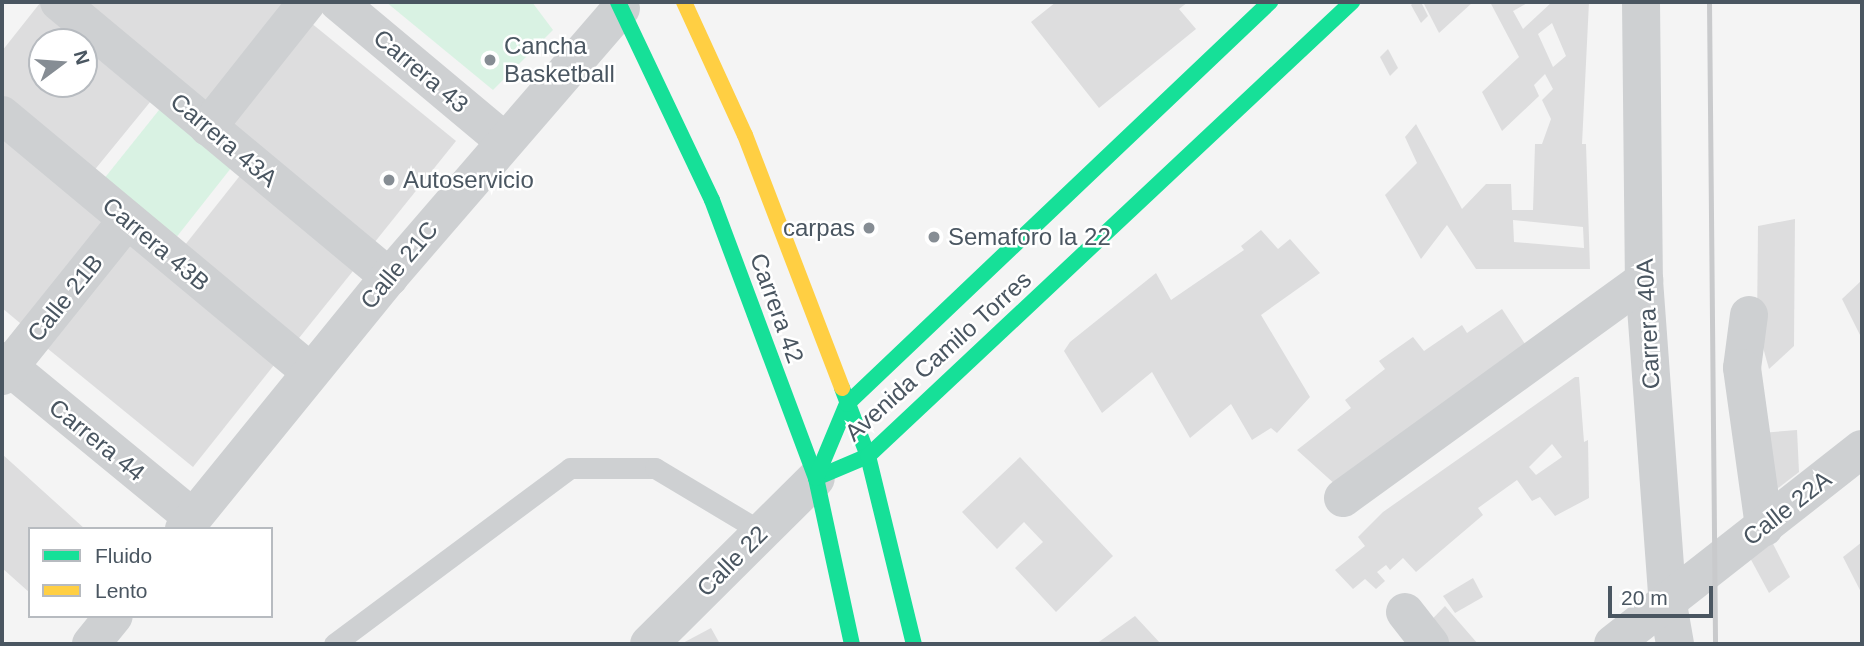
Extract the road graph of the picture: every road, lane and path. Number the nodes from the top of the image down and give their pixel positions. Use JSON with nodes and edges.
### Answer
{"nodes":[{"id":1,"x":59,"y":2,"type":"edge"},
{"id":2,"x":307,"y":2,"type":"edge"},
{"id":3,"x":338,"y":2,"type":"edge"},
{"id":4,"x":684,"y":2,"type":"edge"},
{"id":5,"x":1270,"y":2,"type":"edge"},
{"id":6,"x":1352,"y":2,"type":"edge"},
{"id":7,"x":1641,"y":2,"type":"edge"},
{"id":8,"x":620,"y":5,"type":"edge"},
{"id":9,"x":2,"y":115,"type":"edge"},
{"id":10,"x":208,"y":127,"type":"junction"},
{"id":11,"x":504,"y":141,"type":"junction"},
{"id":12,"x":127,"y":220,"type":"junction"},
{"id":13,"x":388,"y":277,"type":"junction"},
{"id":14,"x":1644,"y":280,"type":"junction"},
{"id":15,"x":1749,"y":315,"type":"dead end"},
{"id":16,"x":4,"y":368,"type":"edge"},
{"id":17,"x":310,"y":372,"type":"junction"},
{"id":18,"x":847,"y":404,"type":"junction"},
{"id":19,"x":1862,"y":449,"type":"edge"},
{"id":20,"x":868,"y":456,"type":"junction"},
{"id":21,"x":816,"y":478,"type":"junction"},
{"id":22,"x":1343,"y":498,"type":"dead end"},
{"id":23,"x":188,"y":523,"type":"edge"},
{"id":24,"x":1764,"y":527,"type":"junction"},
{"id":25,"x":762,"y":532,"type":"junction"},
{"id":26,"x":1668,"y":604,"type":"junction"},
{"id":27,"x":1405,"y":612,"type":"dead end"},
{"id":28,"x":112,"y":618,"type":"edge"},
{"id":29,"x":91,"y":644,"type":"edge"},
{"id":30,"x":334,"y":644,"type":"edge"},
{"id":31,"x":649,"y":644,"type":"edge"},
{"id":32,"x":852,"y":644,"type":"edge"},
{"id":33,"x":914,"y":644,"type":"edge"},
{"id":34,"x":1430,"y":644,"type":"edge"},
{"id":35,"x":1613,"y":644,"type":"edge"},
{"id":36,"x":1675,"y":644,"type":"edge"}],
"edges":[{"from":1,"to":10,"type":"street","name":"Carrera 43A"},
{"from":2,"to":10,"type":"street"},
{"from":3,"to":11,"type":"street","name":"Carrera 43"},
{"from":4,"to":18,"type":"main road","name":"Carrera 42"},
{"from":5,"to":18,"type":"main road","name":"Avenida Camilo Torres"},
{"from":6,"to":20,"type":"main road","name":"Avenida Camilo Torres"},
{"from":7,"to":14,"type":"street","name":"Carrera 40A"},
{"from":8,"to":11,"type":"street","name":"Calle 21C"},
{"from":8,"to":21,"type":"main road","name":"Carrera 42"},
{"from":9,"to":12,"type":"street","name":"Carrera 43B"},
{"from":10,"to":13,"type":"street","name":"Carrera 43A"},
{"from":11,"to":13,"type":"street","name":"Calle 21C"},
{"from":12,"to":16,"type":"street","name":"Calle 21B"},
{"from":12,"to":17,"type":"street","name":"Carrera 43B"},
{"from":13,"to":17,"type":"street","name":"Calle 21C"},
{"from":14,"to":22,"type":"street"},
{"from":14,"to":26,"type":"street","name":"Carrera 40A"},
{"from":15,"to":24,"type":"street"},
{"from":16,"to":23,"type":"street","name":"Carrera 44"},
{"from":17,"to":23,"type":"street","name":"Calle 21C"},
{"from":18,"to":20,"type":"main road","name":"Carrera 42"},
{"from":18,"to":21,"type":"main road","name":"Avenida Camilo Torres"},
{"from":19,"to":24,"type":"street","name":"Calle 22A"},
{"from":20,"to":21,"type":"main road","name":"Avenida Camilo Torres"},
{"from":20,"to":33,"type":"main road","name":"Carrera 42"},
{"from":21,"to":25,"type":"street","name":"Calle 22"},
{"from":21,"to":32,"type":"main road","name":"Carrera 42"},
{"from":24,"to":26,"type":"street","name":"Calle 22A"},
{"from":25,"to":30,"type":"lane"},
{"from":25,"to":31,"type":"street","name":"Calle 22"},
{"from":26,"to":35,"type":"street","name":"Calle 22A"},
{"from":26,"to":36,"type":"street","name":"Carrera 40A"},
{"from":27,"to":34,"type":"street"},
{"from":28,"to":29,"type":"street"}]}
